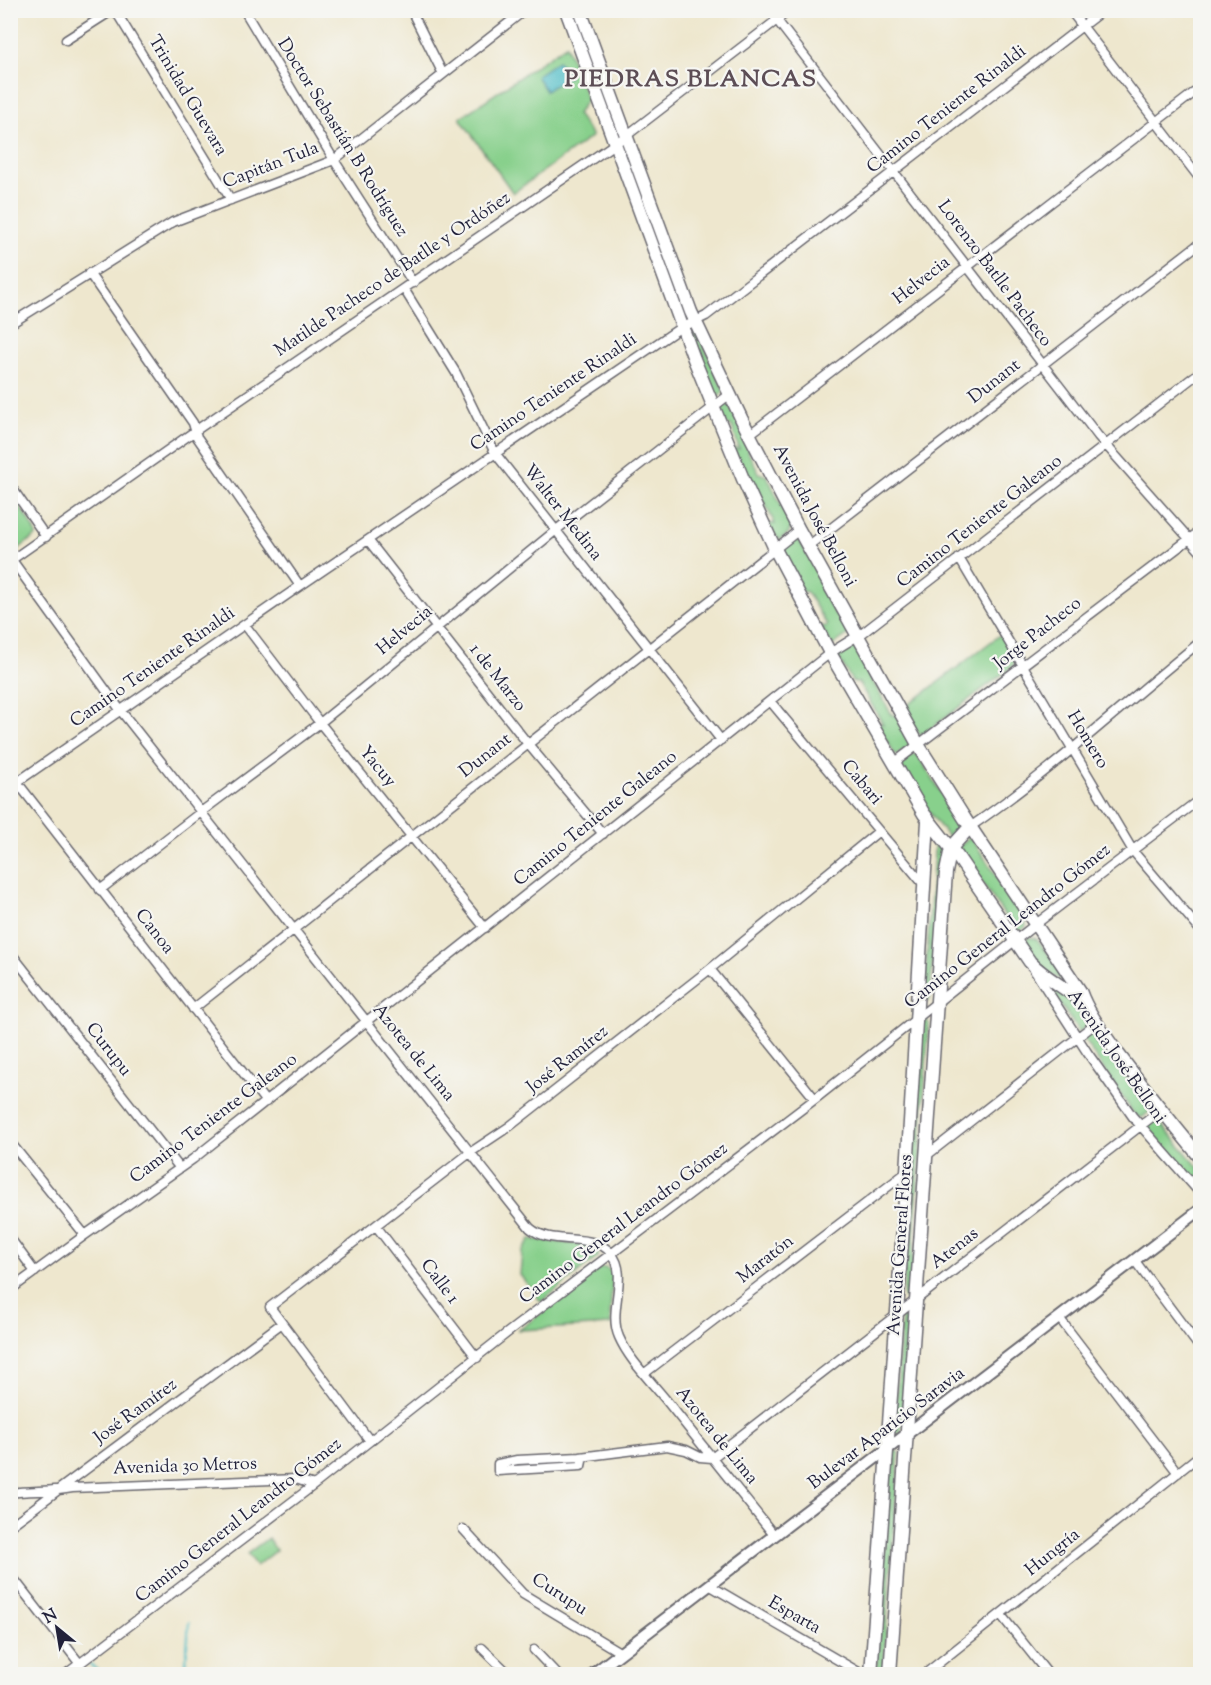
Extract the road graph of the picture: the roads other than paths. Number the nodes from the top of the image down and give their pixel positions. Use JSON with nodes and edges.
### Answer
{"nodes":[{"id":1,"x":114,"y":10,"type":"edge"},
{"id":2,"x":244,"y":10,"type":"edge"},
{"id":3,"x":411,"y":10,"type":"edge"},
{"id":4,"x":525,"y":10,"type":"edge"},
{"id":5,"x":566,"y":10,"type":"edge"},
{"id":6,"x":580,"y":10,"type":"edge"},
{"id":7,"x":769,"y":10,"type":"edge"},
{"id":8,"x":790,"y":10,"type":"edge"},
{"id":9,"x":1070,"y":10,"type":"edge"},
{"id":10,"x":1103,"y":10,"type":"edge"},
{"id":11,"x":777,"y":20,"type":"junction"},
{"id":12,"x":1082,"y":26,"type":"junction"},
{"id":13,"x":66,"y":40,"type":"dead end"},
{"id":14,"x":443,"y":74,"type":"junction"},
{"id":15,"x":1200,"y":88,"type":"edge"},
{"id":16,"x":1157,"y":122,"type":"junction"},
{"id":17,"x":626,"y":136,"type":"junction"},
{"id":18,"x":615,"y":143,"type":"junction"},
{"id":19,"x":334,"y":160,"type":"junction"},
{"id":20,"x":894,"y":171,"type":"junction"},
{"id":21,"x":1200,"y":179,"type":"edge"},
{"id":22,"x":231,"y":200,"type":"junction"},
{"id":23,"x":1200,"y":243,"type":"edge"},
{"id":24,"x":968,"y":267,"type":"junction"},
{"id":25,"x":89,"y":273,"type":"junction"},
{"id":26,"x":413,"y":283,"type":"junction"},
{"id":27,"x":404,"y":289,"type":"junction"},
{"id":28,"x":696,"y":322,"type":"junction"},
{"id":29,"x":10,"y":324,"type":"edge"},
{"id":30,"x":682,"y":327,"type":"junction"},
{"id":31,"x":1043,"y":366,"type":"junction"},
{"id":32,"x":1200,"y":372,"type":"edge"},
{"id":33,"x":730,"y":394,"type":"junction"},
{"id":34,"x":713,"y":406,"type":"junction"},
{"id":35,"x":195,"y":431,"type":"junction"},
{"id":36,"x":750,"y":434,"type":"junction"},
{"id":37,"x":1106,"y":446,"type":"junction"},
{"id":38,"x":495,"y":453,"type":"junction"},
{"id":39,"x":10,"y":485,"type":"edge"},
{"id":40,"x":799,"y":530,"type":"junction"},
{"id":41,"x":555,"y":531,"type":"junction"},
{"id":42,"x":1200,"y":531,"type":"edge"},
{"id":43,"x":46,"y":537,"type":"junction"},
{"id":44,"x":368,"y":540,"type":"junction"},
{"id":45,"x":1189,"y":540,"type":"junction"},
{"id":46,"x":808,"y":546,"type":"junction"},
{"id":47,"x":775,"y":549,"type":"junction"},
{"id":48,"x":1200,"y":551,"type":"edge"},
{"id":49,"x":959,"y":558,"type":"junction"},
{"id":50,"x":11,"y":560,"type":"edge"},
{"id":51,"x":300,"y":586,"type":"junction"},
{"id":52,"x":245,"y":625,"type":"junction"},
{"id":53,"x":436,"y":627,"type":"junction"},
{"id":54,"x":858,"y":636,"type":"junction"},
{"id":55,"x":1200,"y":642,"type":"edge"},
{"id":56,"x":648,"y":649,"type":"junction"},
{"id":57,"x":830,"y":653,"type":"junction"},
{"id":58,"x":1024,"y":666,"type":"junction"},
{"id":59,"x":770,"y":701,"type":"junction"},
{"id":60,"x":121,"y":711,"type":"junction"},
{"id":61,"x":320,"y":723,"type":"junction"},
{"id":62,"x":721,"y":740,"type":"junction"},
{"id":63,"x":528,"y":744,"type":"junction"},
{"id":64,"x":919,"y":746,"type":"junction"},
{"id":65,"x":1072,"y":748,"type":"junction"},
{"id":66,"x":894,"y":763,"type":"junction"},
{"id":67,"x":14,"y":784,"type":"edge"},
{"id":68,"x":1200,"y":799,"type":"edge"},
{"id":69,"x":201,"y":812,"type":"junction"},
{"id":70,"x":928,"y":821,"type":"junction"},
{"id":71,"x":970,"y":827,"type":"junction"},
{"id":72,"x":879,"y":831,"type":"junction"},
{"id":73,"x":603,"y":834,"type":"junction"},
{"id":74,"x":411,"y":837,"type":"junction"},
{"id":75,"x":951,"y":848,"type":"junction"},
{"id":76,"x":1133,"y":851,"type":"junction"},
{"id":77,"x":926,"y":886,"type":"junction"},
{"id":78,"x":100,"y":890,"type":"junction"},
{"id":79,"x":1035,"y":924,"type":"junction"},
{"id":80,"x":293,"y":928,"type":"junction"},
{"id":81,"x":485,"y":928,"type":"junction"},
{"id":82,"x":1200,"y":930,"type":"edge"},
{"id":83,"x":1015,"y":939,"type":"junction"},
{"id":84,"x":10,"y":952,"type":"edge"},
{"id":85,"x":1032,"y":964,"type":"junction"},
{"id":86,"x":710,"y":969,"type":"junction"},
{"id":87,"x":936,"y":1003,"type":"junction"},
{"id":88,"x":1085,"y":1005,"type":"junction"},
{"id":89,"x":194,"y":1009,"type":"junction"},
{"id":90,"x":916,"y":1019,"type":"junction"},
{"id":91,"x":368,"y":1022,"type":"junction"},
{"id":92,"x":1096,"y":1023,"type":"junction"},
{"id":93,"x":1078,"y":1037,"type":"junction"},
{"id":94,"x":815,"y":1099,"type":"junction"},
{"id":95,"x":266,"y":1102,"type":"junction"},
{"id":96,"x":1161,"y":1110,"type":"junction"},
{"id":97,"x":1140,"y":1127,"type":"junction"},
{"id":98,"x":10,"y":1142,"type":"edge"},
{"id":99,"x":471,"y":1152,"type":"junction"},
{"id":100,"x":926,"y":1156,"type":"junction"},
{"id":101,"x":1200,"y":1157,"type":"edge"},
{"id":102,"x":179,"y":1167,"type":"junction"},
{"id":103,"x":907,"y":1172,"type":"junction"},
{"id":104,"x":1200,"y":1192,"type":"edge"},
{"id":105,"x":1200,"y":1210,"type":"edge"},
{"id":106,"x":376,"y":1226,"type":"junction"},
{"id":107,"x":85,"y":1235,"type":"junction"},
{"id":108,"x":10,"y":1238,"type":"edge"},
{"id":109,"x":612,"y":1254,"type":"junction"},
{"id":110,"x":1135,"y":1261,"type":"junction"},
{"id":111,"x":34,"y":1272,"type":"junction"},
{"id":112,"x":10,"y":1290,"type":"edge"},
{"id":113,"x":915,"y":1301,"type":"junction"},
{"id":114,"x":896,"y":1317,"type":"junction"},
{"id":115,"x":1060,"y":1318,"type":"junction"},
{"id":116,"x":282,"y":1323,"type":"junction"},
{"id":117,"x":1200,"y":1348,"type":"edge"},
{"id":118,"x":477,"y":1358,"type":"junction"},
{"id":119,"x":645,"y":1373,"type":"junction"},
{"id":120,"x":905,"y":1436,"type":"junction"},
{"id":121,"x":370,"y":1441,"type":"junction"},
{"id":122,"x":888,"y":1448,"type":"junction"},
{"id":123,"x":1200,"y":1455,"type":"edge"},
{"id":124,"x":583,"y":1457,"type":"junction"},
{"id":125,"x":712,"y":1458,"type":"junction"},
{"id":126,"x":1178,"y":1473,"type":"junction"},
{"id":127,"x":314,"y":1485,"type":"junction"},
{"id":128,"x":56,"y":1491,"type":"junction"},
{"id":129,"x":10,"y":1493,"type":"edge"},
{"id":130,"x":10,"y":1526,"type":"edge"},
{"id":131,"x":463,"y":1528,"type":"dead end"},
{"id":132,"x":774,"y":1535,"type":"junction"},
{"id":133,"x":10,"y":1574,"type":"edge"},
{"id":134,"x":709,"y":1585,"type":"junction"},
{"id":135,"x":1001,"y":1615,"type":"junction"},
{"id":136,"x":483,"y":1647,"type":"dead end"},
{"id":137,"x":534,"y":1650,"type":"dead end"},
{"id":138,"x":621,"y":1653,"type":"junction"},
{"id":139,"x":80,"y":1664,"type":"junction"},
{"id":140,"x":66,"y":1674,"type":"edge"},
{"id":141,"x":509,"y":1674,"type":"edge"},
{"id":142,"x":556,"y":1674,"type":"edge"},
{"id":143,"x":593,"y":1674,"type":"edge"},
{"id":144,"x":862,"y":1674,"type":"edge"},
{"id":145,"x":871,"y":1674,"type":"edge"},
{"id":146,"x":890,"y":1674,"type":"edge"},
{"id":147,"x":925,"y":1674,"type":"edge"},
{"id":148,"x":1048,"y":1674,"type":"edge"}],
"edges":[{"from":1,"to":13,"type":"street"},
{"from":1,"to":22,"type":"street","name":"Trinidad Guevara"},
{"from":2,"to":19,"type":"street","name":"Doctor Sebastián B Rodríguez"},
{"from":3,"to":14,"type":"street"},
{"from":4,"to":14,"type":"street","name":"Capitán Tula"},
{"from":5,"to":18,"type":"main road","name":"Avenida José Belloni"},
{"from":6,"to":17,"type":"main road","name":"Avenida José Belloni"},
{"from":7,"to":11,"type":"street","name":"Lorenzo Batlle Pacheco"},
{"from":8,"to":11,"type":"street","name":"Matilde Pacheco de Batlle y Ordóñez"},
{"from":9,"to":12,"type":"street"},
{"from":10,"to":12,"type":"street","name":"Camino Teniente Rinaldi"},
{"from":11,"to":17,"type":"street","name":"Matilde Pacheco de Batlle y Ordóñez"},
{"from":11,"to":20,"type":"street","name":"Lorenzo Batlle Pacheco"},
{"from":12,"to":16,"type":"street"},
{"from":12,"to":20,"type":"street","name":"Camino Teniente Rinaldi"},
{"from":14,"to":19,"type":"street","name":"Capitán Tula"},
{"from":15,"to":16,"type":"street","name":"Helvecia"},
{"from":16,"to":21,"type":"street"},
{"from":16,"to":24,"type":"street","name":"Helvecia"},
{"from":17,"to":18,"type":"street","name":"Matilde Pacheco de Batlle y Ordóñez"},
{"from":17,"to":28,"type":"main road","name":"Avenida José Belloni"},
{"from":18,"to":26,"type":"street","name":"Matilde Pacheco de Batlle y Ordóñez"},
{"from":18,"to":30,"type":"main road","name":"Avenida José Belloni"},
{"from":19,"to":22,"type":"street","name":"Capitán Tula"},
{"from":19,"to":26,"type":"street","name":"Doctor Sebastián B Rodríguez"},
{"from":20,"to":24,"type":"street","name":"Lorenzo Batlle Pacheco"},
{"from":20,"to":28,"type":"street","name":"Camino Teniente Rinaldi"},
{"from":22,"to":25,"type":"street","name":"Capitán Tula"},
{"from":23,"to":31,"type":"street","name":"Dunant"},
{"from":24,"to":31,"type":"street","name":"Lorenzo Batlle Pacheco"},
{"from":24,"to":36,"type":"street","name":"Helvecia"},
{"from":25,"to":29,"type":"street","name":"Capitán Tula"},
{"from":25,"to":35,"type":"street"},
{"from":26,"to":27,"type":"street","name":"Matilde Pacheco de Batlle y Ordóñez"},
{"from":27,"to":35,"type":"street","name":"Matilde Pacheco de Batlle y Ordóñez"},
{"from":27,"to":38,"type":"street","name":"Walter Medina"},
{"from":28,"to":30,"type":"street","name":"Camino Teniente Rinaldi"},
{"from":28,"to":33,"type":"main road","name":"Avenida José Belloni"},
{"from":30,"to":34,"type":"main road","name":"Avenida José Belloni"},
{"from":30,"to":38,"type":"street","name":"Camino Teniente Rinaldi"},
{"from":31,"to":37,"type":"street","name":"Lorenzo Batlle Pacheco"},
{"from":31,"to":46,"type":"street","name":"Dunant"},
{"from":32,"to":37,"type":"street","name":"Camino Teniente Galeano"},
{"from":33,"to":34,"type":"street","name":"Helvecia"},
{"from":33,"to":36,"type":"main road","name":"Avenida José Belloni"},
{"from":34,"to":41,"type":"street","name":"Helvecia"},
{"from":34,"to":47,"type":"main road","name":"Avenida José Belloni"},
{"from":35,"to":43,"type":"street","name":"Matilde Pacheco de Batlle y Ordóñez"},
{"from":35,"to":51,"type":"street"},
{"from":36,"to":40,"type":"main road","name":"Avenida José Belloni"},
{"from":37,"to":45,"type":"street","name":"Lorenzo Batlle Pacheco"},
{"from":37,"to":49,"type":"street","name":"Camino Teniente Galeano"},
{"from":38,"to":41,"type":"street","name":"Walter Medina"},
{"from":38,"to":44,"type":"street","name":"Camino Teniente Rinaldi"},
{"from":39,"to":43,"type":"street"},
{"from":40,"to":46,"type":"main road","name":"Avenida José Belloni"},
{"from":40,"to":47,"type":"street","name":"Dunant"},
{"from":41,"to":53,"type":"street","name":"Helvecia"},
{"from":41,"to":56,"type":"street","name":"Walter Medina"},
{"from":42,"to":45,"type":"street","name":"Jorge Pacheco"},
{"from":43,"to":50,"type":"street","name":"Matilde Pacheco de Batlle y Ordóñez"},
{"from":44,"to":51,"type":"street","name":"Camino Teniente Rinaldi"},
{"from":44,"to":53,"type":"street","name":"1 de Marzo"},
{"from":45,"to":48,"type":"street","name":"Lorenzo Batlle Pacheco"},
{"from":45,"to":58,"type":"street","name":"Jorge Pacheco"},
{"from":46,"to":54,"type":"main road","name":"Avenida José Belloni"},
{"from":47,"to":56,"type":"street","name":"Dunant"},
{"from":47,"to":57,"type":"main road","name":"Avenida José Belloni"},
{"from":49,"to":54,"type":"street","name":"Camino Teniente Galeano"},
{"from":49,"to":58,"type":"street","name":"Homero"},
{"from":50,"to":60,"type":"street","name":"Azotea de Lima"},
{"from":51,"to":52,"type":"street","name":"Camino Teniente Rinaldi"},
{"from":52,"to":60,"type":"street","name":"Camino Teniente Rinaldi"},
{"from":52,"to":61,"type":"street","name":"Yacuy"},
{"from":53,"to":61,"type":"street","name":"Helvecia"},
{"from":53,"to":63,"type":"street","name":"1 de Marzo"},
{"from":54,"to":57,"type":"street","name":"Camino Teniente Galeano"},
{"from":54,"to":64,"type":"main road","name":"Avenida José Belloni"},
{"from":55,"to":65,"type":"street"},
{"from":56,"to":62,"type":"street","name":"Walter Medina"},
{"from":56,"to":63,"type":"street","name":"Dunant"},
{"from":57,"to":59,"type":"street","name":"Camino Teniente Galeano"},
{"from":57,"to":66,"type":"main road","name":"Avenida José Belloni"},
{"from":58,"to":64,"type":"street","name":"Jorge Pacheco"},
{"from":58,"to":65,"type":"street","name":"Homero"},
{"from":59,"to":62,"type":"street","name":"Camino Teniente Galeano"},
{"from":59,"to":72,"type":"street","name":"Cabari"},
{"from":60,"to":67,"type":"street","name":"Camino Teniente Rinaldi"},
{"from":60,"to":69,"type":"street","name":"Azotea de Lima"},
{"from":61,"to":69,"type":"street","name":"Helvecia"},
{"from":61,"to":74,"type":"street","name":"Yacuy"},
{"from":62,"to":73,"type":"street","name":"Camino Teniente Galeano"},
{"from":63,"to":73,"type":"street","name":"1 de Marzo"},
{"from":63,"to":74,"type":"street","name":"Dunant"},
{"from":64,"to":66,"type":"street","name":"Jorge Pacheco"},
{"from":64,"to":71,"type":"main road","name":"Avenida José Belloni"},
{"from":65,"to":71,"type":"street"},
{"from":65,"to":76,"type":"street","name":"Homero"},
{"from":66,"to":70,"type":"main road","name":"Avenida José Belloni"},
{"from":67,"to":78,"type":"street","name":"Canoa"},
{"from":68,"to":76,"type":"street","name":"Camino General Leandro Gómez"},
{"from":69,"to":78,"type":"street","name":"Helvecia"},
{"from":69,"to":80,"type":"street","name":"Azotea de Lima"},
{"from":70,"to":75,"type":"main road","name":"Avenida José Belloni"},
{"from":70,"to":77,"type":"main road","name":"Avenida General Flores"},
{"from":71,"to":75,"type":"main road"},
{"from":71,"to":79,"type":"main road","name":"Avenida José Belloni"},
{"from":72,"to":77,"type":"street","name":"Cabari"},
{"from":72,"to":86,"type":"street","name":"José Ramírez"},
{"from":73,"to":81,"type":"street","name":"Camino Teniente Galeano"},
{"from":74,"to":80,"type":"street","name":"Dunant"},
{"from":74,"to":81,"type":"street","name":"Yacuy"},
{"from":75,"to":83,"type":"main road","name":"Avenida José Belloni"},
{"from":75,"to":87,"type":"main road","name":"Avenida General Flores"},
{"from":76,"to":79,"type":"street","name":"Camino General Leandro Gómez"},
{"from":76,"to":82,"type":"street","name":"Homero"},
{"from":77,"to":90,"type":"main road","name":"Avenida General Flores"},
{"from":78,"to":89,"type":"street","name":"Canoa"},
{"from":79,"to":83,"type":"street","name":"Camino General Leandro Gómez"},
{"from":79,"to":88,"type":"main road","name":"Avenida José Belloni"},
{"from":80,"to":89,"type":"street","name":"Dunant"},
{"from":80,"to":91,"type":"street","name":"Azotea de Lima"},
{"from":81,"to":91,"type":"street","name":"Camino Teniente Galeano"},
{"from":83,"to":85,"type":"main road","name":"Avenida José Belloni"},
{"from":83,"to":87,"type":"street","name":"Camino General Leandro Gómez"},
{"from":84,"to":102,"type":"street","name":"Curupu"},
{"from":85,"to":88,"type":"main road","name":"Avenida José Belloni"},
{"from":85,"to":93,"type":"street","name":"Avenida José Belloni"},
{"from":86,"to":94,"type":"street"},
{"from":86,"to":99,"type":"street","name":"José Ramírez"},
{"from":87,"to":90,"type":"street","name":"Camino General Leandro Gómez"},
{"from":87,"to":100,"type":"main road","name":"Avenida General Flores"},
{"from":88,"to":92,"type":"main road","name":"Avenida José Belloni"},
{"from":89,"to":95,"type":"street","name":"Canoa"},
{"from":90,"to":94,"type":"street","name":"Camino General Leandro Gómez"},
{"from":90,"to":103,"type":"main road","name":"Avenida General Flores"},
{"from":91,"to":95,"type":"street","name":"Camino Teniente Galeano"},
{"from":91,"to":99,"type":"street","name":"Azotea de Lima"},
{"from":92,"to":93,"type":"street"},
{"from":92,"to":96,"type":"main road","name":"Avenida José Belloni"},
{"from":93,"to":97,"type":"street","name":"Avenida José Belloni"},
{"from":93,"to":100,"type":"street"},
{"from":94,"to":109,"type":"street","name":"Camino General Leandro Gómez"},
{"from":95,"to":102,"type":"street","name":"Camino Teniente Galeano"},
{"from":96,"to":97,"type":"street","name":"Atenas"},
{"from":96,"to":101,"type":"main road","name":"Avenida José Belloni"},
{"from":97,"to":104,"type":"street","name":"Avenida José Belloni"},
{"from":97,"to":113,"type":"street","name":"Atenas"},
{"from":98,"to":107,"type":"street"},
{"from":99,"to":106,"type":"street","name":"José Ramírez"},
{"from":99,"to":109,"type":"street","name":"Azotea de Lima"},
{"from":100,"to":113,"type":"main road","name":"Avenida General Flores"},
{"from":102,"to":107,"type":"street","name":"Camino Teniente Galeano"},
{"from":103,"to":114,"type":"main road","name":"Avenida General Flores"},
{"from":103,"to":119,"type":"street","name":"Maratón"},
{"from":105,"to":110,"type":"street","name":"Bulevar Aparicio Saravia"},
{"from":106,"to":116,"type":"street","name":"José Ramírez"},
{"from":106,"to":118,"type":"street","name":"Calle 1"},
{"from":107,"to":111,"type":"street","name":"Camino Teniente Galeano"},
{"from":108,"to":111,"type":"street"},
{"from":109,"to":118,"type":"street","name":"Camino General Leandro Gómez"},
{"from":109,"to":119,"type":"street","name":"Azotea de Lima"},
{"from":110,"to":115,"type":"street","name":"Bulevar Aparicio Saravia"},
{"from":110,"to":117,"type":"street"},
{"from":111,"to":112,"type":"street","name":"Camino Teniente Galeano"},
{"from":113,"to":114,"type":"street","name":"Atenas"},
{"from":113,"to":120,"type":"main road","name":"Avenida General Flores"},
{"from":114,"to":122,"type":"main road","name":"Avenida General Flores"},
{"from":114,"to":125,"type":"street","name":"Atenas"},
{"from":115,"to":120,"type":"street","name":"Bulevar Aparicio Saravia"},
{"from":115,"to":126,"type":"street"},
{"from":116,"to":121,"type":"street"},
{"from":116,"to":128,"type":"street","name":"José Ramírez"},
{"from":118,"to":121,"type":"street","name":"Camino General Leandro Gómez"},
{"from":119,"to":125,"type":"street","name":"Azotea de Lima"},
{"from":120,"to":122,"type":"street","name":"Bulevar Aparicio Saravia"},
{"from":120,"to":146,"type":"main road","name":"Avenida General Flores"},
{"from":121,"to":127,"type":"street","name":"Camino General Leandro Gómez"},
{"from":122,"to":132,"type":"street","name":"Bulevar Aparicio Saravia"},
{"from":122,"to":145,"type":"main road","name":"Avenida General Flores"},
{"from":123,"to":126,"type":"street","name":"Hungría"},
{"from":124,"to":124,"type":"street"},
{"from":124,"to":125,"type":"street"},
{"from":125,"to":132,"type":"street","name":"Azotea de Lima"},
{"from":126,"to":135,"type":"street","name":"Hungría"},
{"from":127,"to":128,"type":"street","name":"Avenida 30 Metros"},
{"from":127,"to":139,"type":"street","name":"Camino General Leandro Gómez"},
{"from":128,"to":129,"type":"street","name":"Avenida 30 Metros"},
{"from":128,"to":130,"type":"street","name":"José Ramírez"},
{"from":131,"to":138,"type":"street","name":"Curupu"},
{"from":132,"to":134,"type":"street","name":"Bulevar Aparicio Saravia"},
{"from":133,"to":139,"type":"street"},
{"from":134,"to":138,"type":"street","name":"Bulevar Aparicio Saravia"},
{"from":134,"to":144,"type":"street","name":"Esparta"},
{"from":135,"to":147,"type":"street","name":"Hungría"},
{"from":135,"to":148,"type":"street"},
{"from":136,"to":141,"type":"street"},
{"from":137,"to":142,"type":"street"},
{"from":138,"to":143,"type":"street","name":"Bulevar Aparicio Saravia"},
{"from":139,"to":140,"type":"street","name":"Camino General Leandro Gómez"}]}
